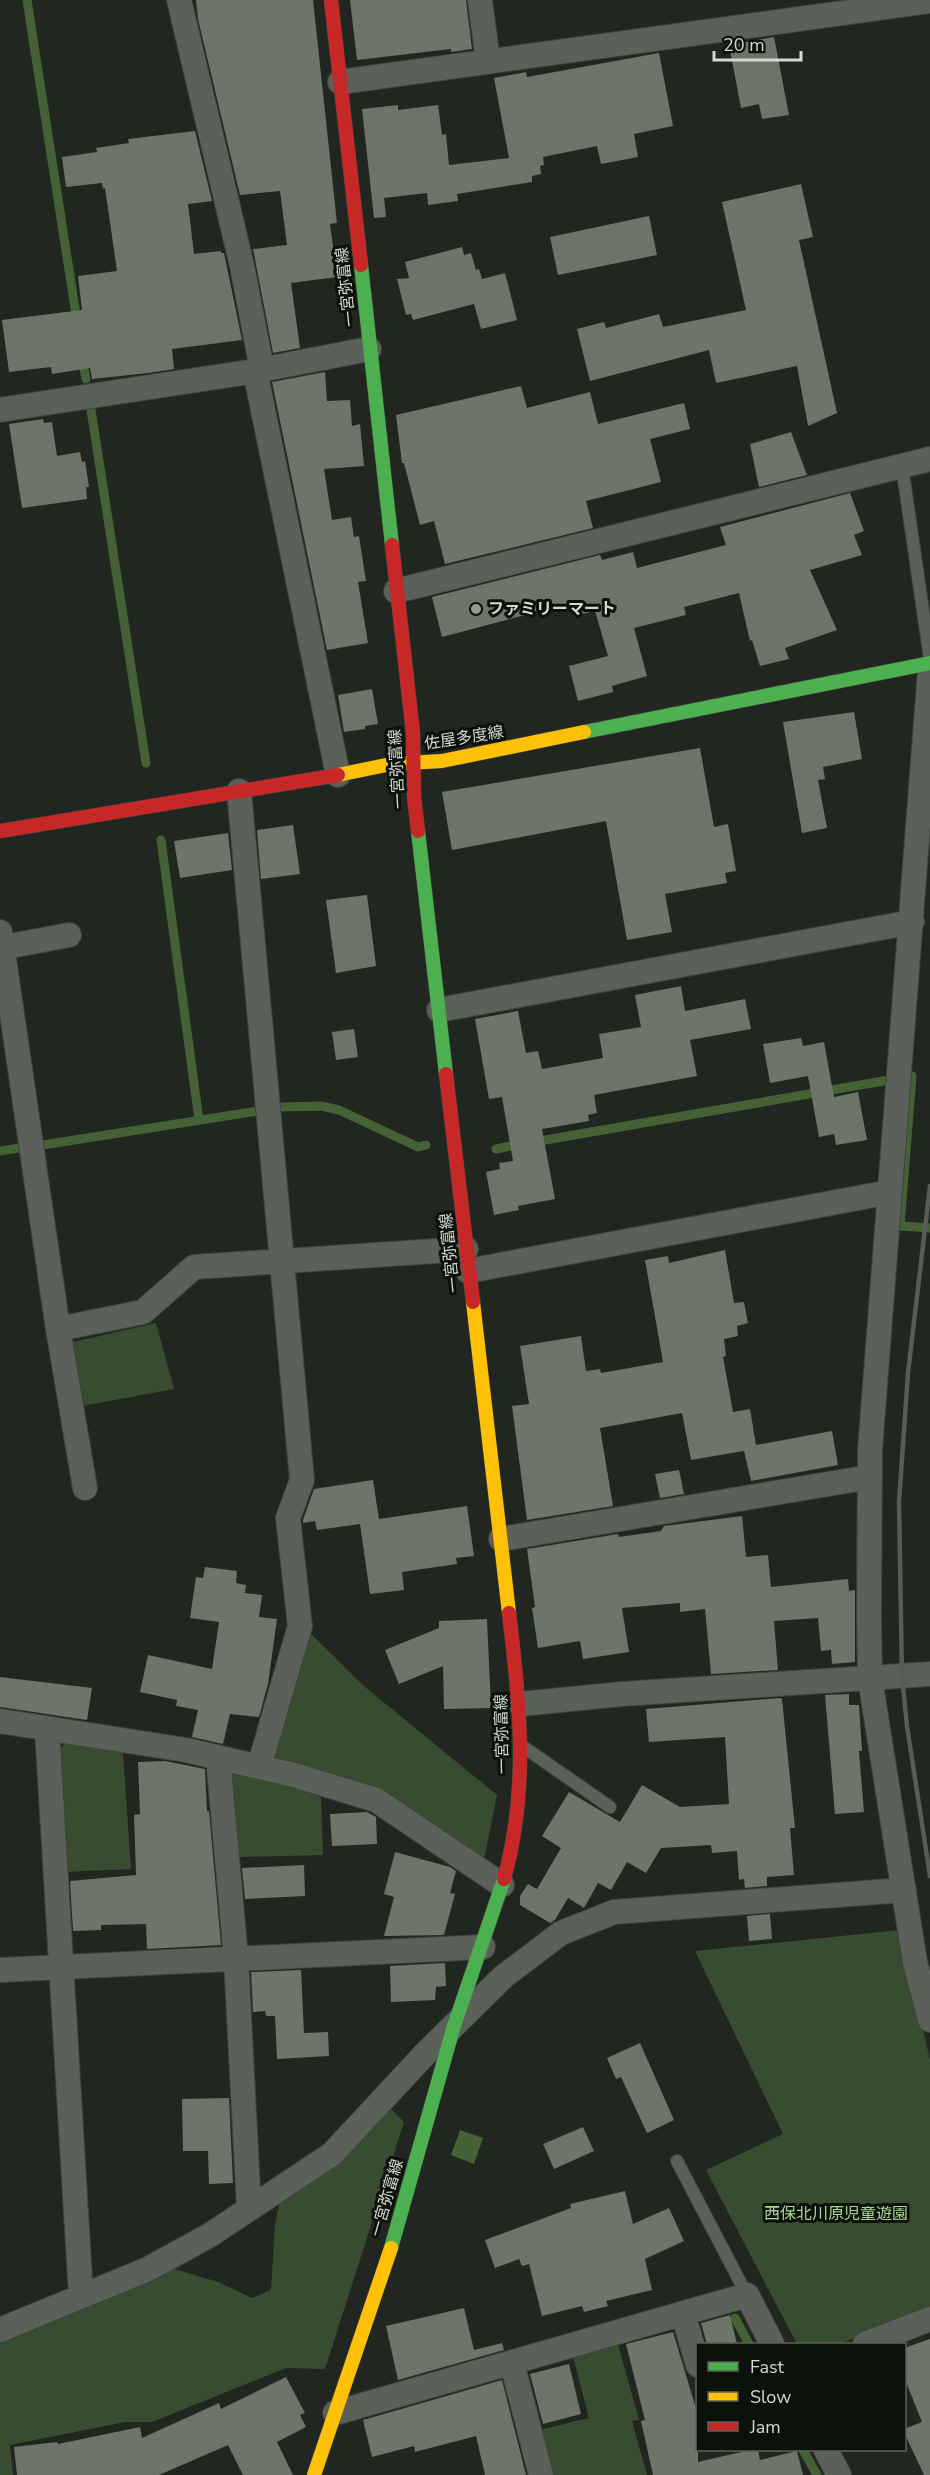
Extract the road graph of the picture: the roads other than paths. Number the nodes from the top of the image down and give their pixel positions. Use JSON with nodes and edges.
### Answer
{"nodes":[{"id":1,"x":179,"y":0,"type":"edge"},
{"id":2,"x":331,"y":0,"type":"edge"},
{"id":3,"x":480,"y":0,"type":"edge"},
{"id":4,"x":930,"y":1,"type":"edge"},
{"id":5,"x":488,"y":62,"type":"junction"},
{"id":6,"x":340,"y":82,"type":"junction"},
{"id":7,"x":369,"y":349,"type":"junction"},
{"id":8,"x":259,"y":370,"type":"junction"},
{"id":9,"x":0,"y":410,"type":"edge"},
{"id":10,"x":930,"y":459,"type":"edge"},
{"id":11,"x":902,"y":466,"type":"junction"},
{"id":12,"x":396,"y":591,"type":"junction"},
{"id":13,"x":930,"y":661,"type":"edge"},
{"id":14,"x":930,"y":670,"type":"edge"},
{"id":15,"x":412,"y":763,"type":"junction"},
{"id":16,"x":338,"y":775,"type":"junction"},
{"id":17,"x":239,"y":791,"type":"junction"},
{"id":18,"x":0,"y":831,"type":"edge"},
{"id":19,"x":912,"y":922,"type":"junction"},
{"id":20,"x":69,"y":935,"type":"dead end"},
{"id":21,"x":1,"y":943,"type":"edge"},
{"id":22,"x":439,"y":1010,"type":"junction"},
{"id":23,"x":890,"y":1192,"type":"junction"},
{"id":24,"x":467,"y":1260,"type":"junction"},
{"id":25,"x":282,"y":1261,"type":"junction"},
{"id":26,"x":58,"y":1329,"type":"junction"},
{"id":27,"x":870,"y":1477,"type":"junction"},
{"id":28,"x":85,"y":1488,"type":"dead end"},
{"id":29,"x":501,"y":1539,"type":"junction"},
{"id":30,"x":930,"y":1674,"type":"edge"},
{"id":31,"x":870,"y":1679,"type":"junction"},
{"id":32,"x":520,"y":1704,"type":"junction"},
{"id":33,"x":0,"y":1722,"type":"edge"},
{"id":34,"x":47,"y":1728,"type":"junction"},
{"id":35,"x":520,"y":1745,"type":"junction"},
{"id":36,"x":218,"y":1757,"type":"junction"},
{"id":37,"x":260,"y":1767,"type":"junction"},
{"id":38,"x":610,"y":1807,"type":"dead end"},
{"id":39,"x":502,"y":1885,"type":"junction"},
{"id":40,"x":904,"y":1890,"type":"junction"},
{"id":41,"x":483,"y":1947,"type":"junction"},
{"id":42,"x":236,"y":1958,"type":"junction"},
{"id":43,"x":60,"y":1967,"type":"junction"},
{"id":44,"x":0,"y":1970,"type":"edge"},
{"id":45,"x":930,"y":2020,"type":"edge"},
{"id":46,"x":454,"y":2027,"type":"junction"},
{"id":47,"x":678,"y":2162,"type":"dead end"},
{"id":48,"x":249,"y":2209,"type":"junction"},
{"id":49,"x":747,"y":2295,"type":"junction"},
{"id":50,"x":81,"y":2296,"type":"junction"},
{"id":51,"x":683,"y":2314,"type":"junction"},
{"id":52,"x":930,"y":2319,"type":"edge"},
{"id":53,"x":0,"y":2330,"type":"edge"},
{"id":54,"x":771,"y":2343,"type":"edge"},
{"id":55,"x":868,"y":2343,"type":"edge"},
{"id":56,"x":696,"y":2358,"type":"edge"},
{"id":57,"x":512,"y":2363,"type":"junction"},
{"id":58,"x":335,"y":2413,"type":"junction"},
{"id":59,"x":827,"y":2451,"type":"edge"},
{"id":60,"x":314,"y":2475,"type":"edge"},
{"id":61,"x":541,"y":2475,"type":"edge"},
{"id":62,"x":839,"y":2475,"type":"edge"}],
"edges":[{"from":1,"to":8,"type":"street"},
{"from":2,"to":6,"type":"main road","name":"一宮弥富線"},
{"from":3,"to":5,"type":"street"},
{"from":4,"to":5,"type":"street"},
{"from":5,"to":6,"type":"street"},
{"from":6,"to":7,"type":"main road","name":"一宮弥富線"},
{"from":7,"to":8,"type":"street"},
{"from":7,"to":12,"type":"main road","name":"一宮弥富線"},
{"from":8,"to":9,"type":"street"},
{"from":8,"to":16,"type":"street"},
{"from":10,"to":11,"type":"street"},
{"from":11,"to":12,"type":"street"},
{"from":11,"to":13,"type":"lane"},
{"from":12,"to":15,"type":"main road","name":"一宮弥富線"},
{"from":13,"to":15,"type":"main road","name":"佐屋多度線"},
{"from":14,"to":19,"type":"street"},
{"from":15,"to":16,"type":"main road","name":"佐屋多度線"},
{"from":15,"to":22,"type":"main road","name":"一宮弥富線"},
{"from":16,"to":17,"type":"main road","name":"佐屋多度線"},
{"from":17,"to":18,"type":"main road","name":"佐屋多度線"},
{"from":17,"to":25,"type":"street"},
{"from":19,"to":22,"type":"street"},
{"from":19,"to":23,"type":"street"},
{"from":20,"to":21,"type":"street"},
{"from":21,"to":26,"type":"street"},
{"from":22,"to":24,"type":"main road","name":"一宮弥富線"},
{"from":23,"to":24,"type":"street"},
{"from":23,"to":27,"type":"street"},
{"from":24,"to":25,"type":"street"},
{"from":24,"to":29,"type":"main road","name":"一宮弥富線"},
{"from":25,"to":26,"type":"street"},
{"from":25,"to":37,"type":"street"},
{"from":26,"to":28,"type":"street"},
{"from":27,"to":29,"type":"street"},
{"from":27,"to":31,"type":"street"},
{"from":29,"to":32,"type":"main road","name":"一宮弥富線"},
{"from":30,"to":31,"type":"street"},
{"from":31,"to":32,"type":"street"},
{"from":31,"to":40,"type":"street"},
{"from":32,"to":35,"type":"main road","name":"一宮弥富線"},
{"from":33,"to":34,"type":"street"},
{"from":34,"to":36,"type":"street"},
{"from":34,"to":43,"type":"street"},
{"from":35,"to":38,"type":"lane"},
{"from":35,"to":39,"type":"main road","name":"一宮弥富線"},
{"from":36,"to":37,"type":"street"},
{"from":36,"to":42,"type":"street"},
{"from":37,"to":39,"type":"street"},
{"from":39,"to":41,"type":"main road","name":"一宮弥富線"},
{"from":40,"to":45,"type":"street"},
{"from":40,"to":46,"type":"street"},
{"from":41,"to":42,"type":"street"},
{"from":41,"to":46,"type":"main road","name":"一宮弥富線"},
{"from":42,"to":43,"type":"street"},
{"from":42,"to":48,"type":"street"},
{"from":43,"to":44,"type":"street"},
{"from":43,"to":50,"type":"street"},
{"from":46,"to":48,"type":"street"},
{"from":46,"to":58,"type":"main road","name":"一宮弥富線"},
{"from":47,"to":49,"type":"lane"},
{"from":48,"to":50,"type":"street"},
{"from":49,"to":51,"type":"street"},
{"from":49,"to":54,"type":"street"},
{"from":50,"to":53,"type":"street"},
{"from":51,"to":56,"type":"street"},
{"from":51,"to":57,"type":"street"},
{"from":52,"to":55,"type":"street"},
{"from":57,"to":58,"type":"street"},
{"from":57,"to":61,"type":"street"},
{"from":58,"to":60,"type":"main road","name":"一宮弥富線"},
{"from":59,"to":62,"type":"street"}]}
